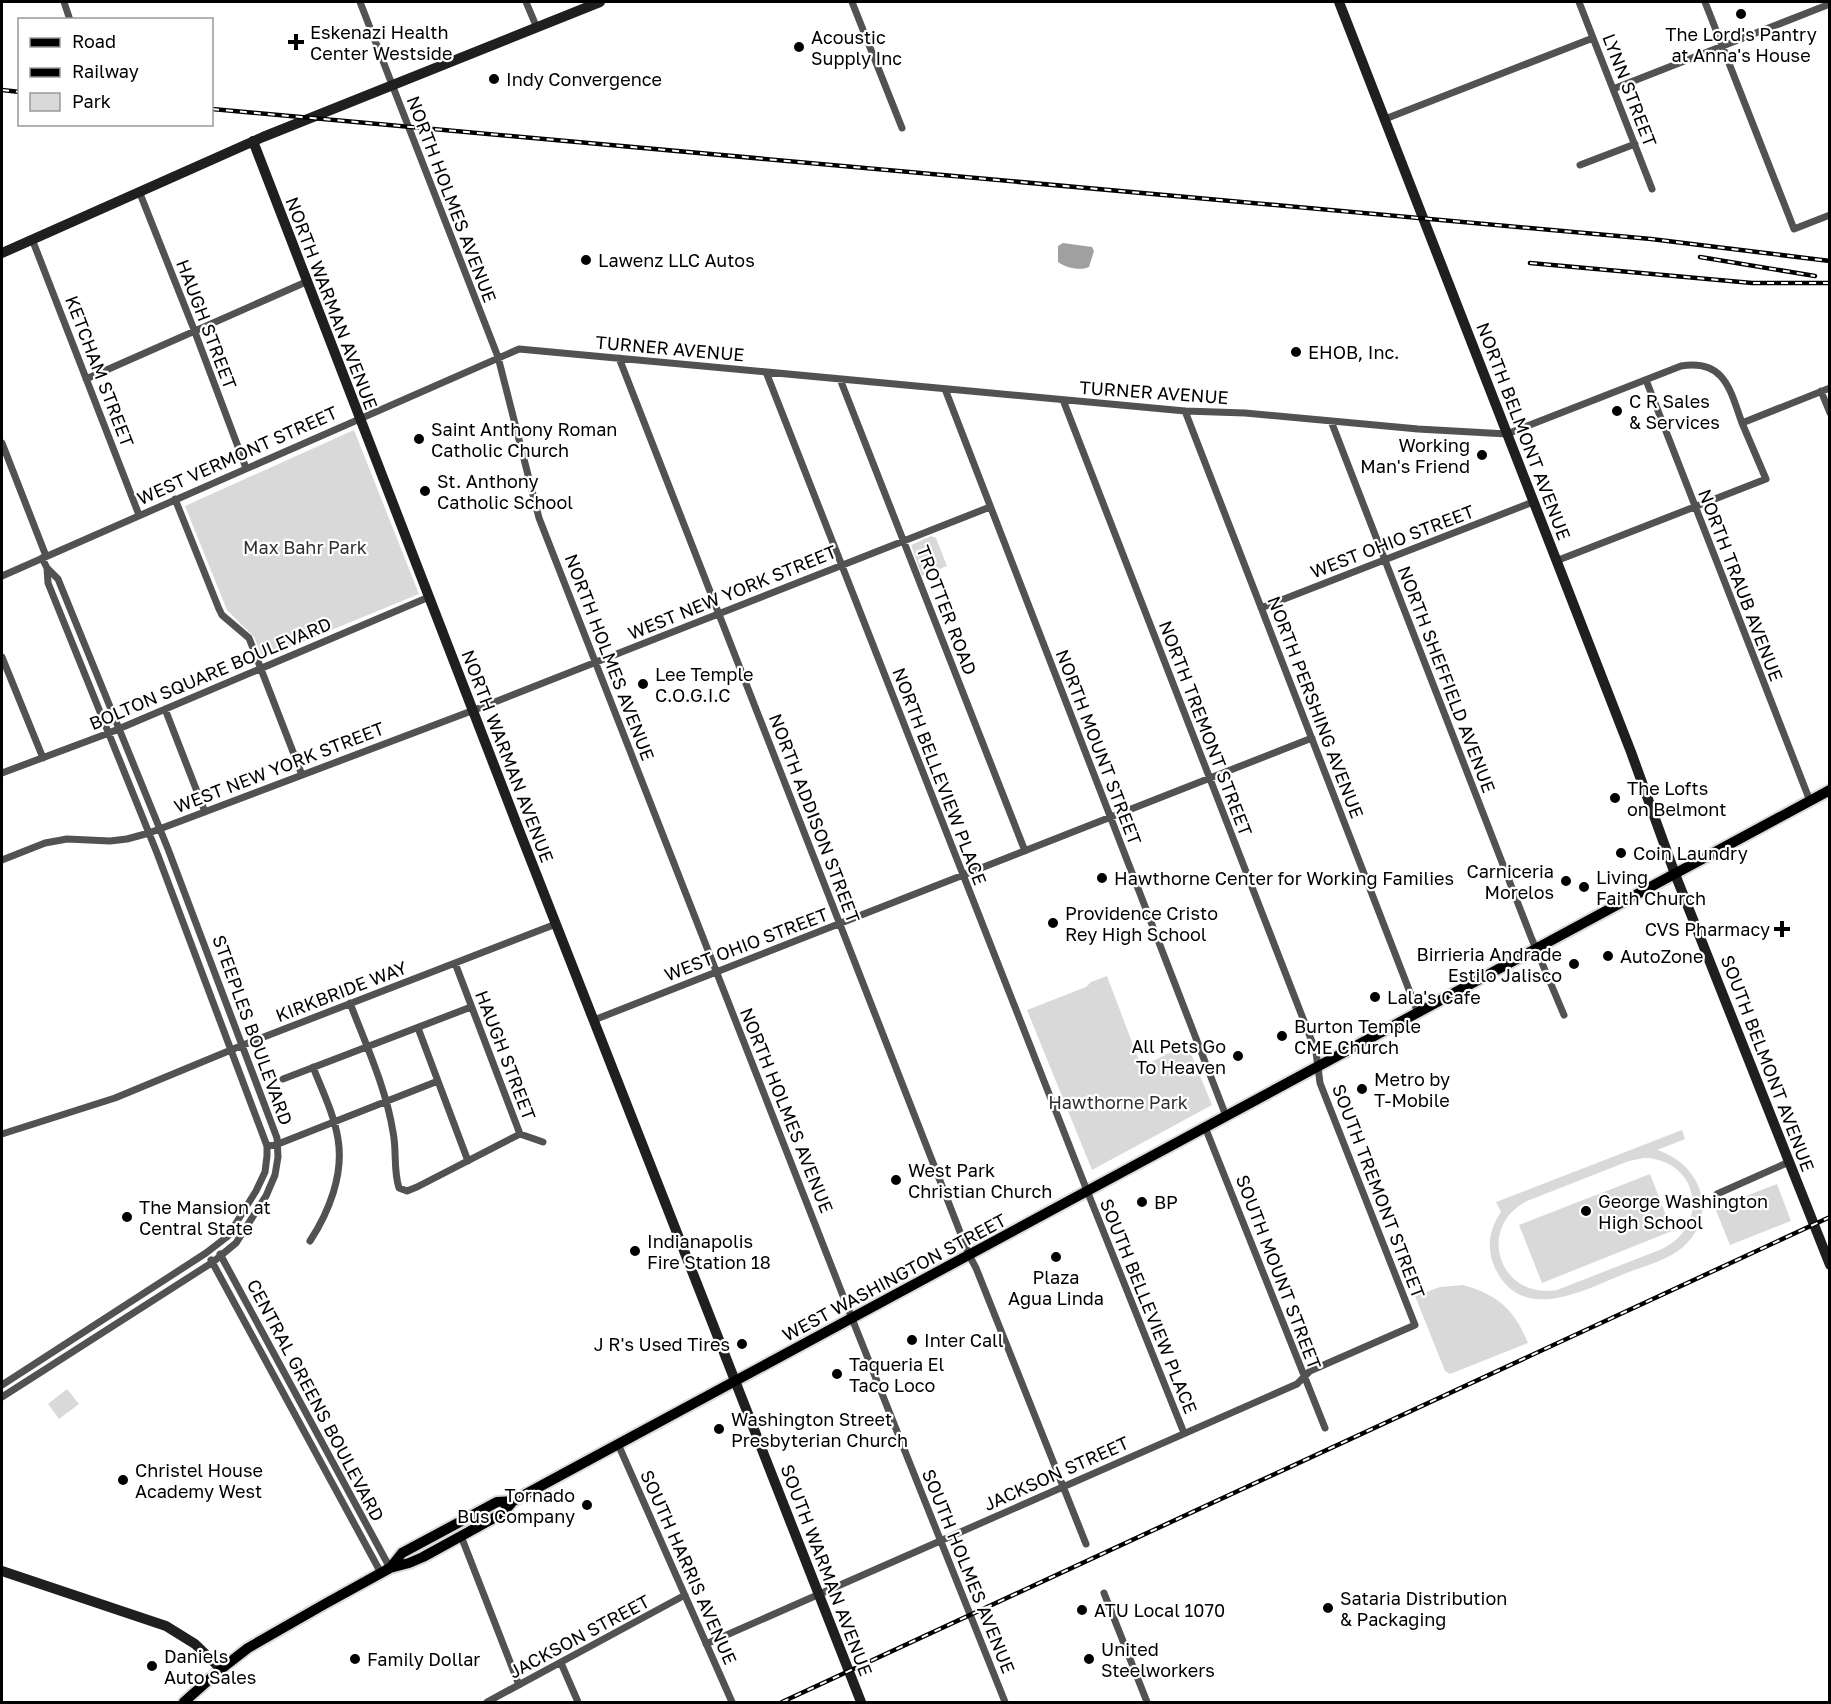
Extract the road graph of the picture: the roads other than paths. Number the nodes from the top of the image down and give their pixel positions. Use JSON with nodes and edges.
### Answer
{"nodes":[{"id":1,"x":64,"y":2,"type":"edge"},
{"id":2,"x":360,"y":2,"type":"edge"},
{"id":3,"x":526,"y":2,"type":"edge"},
{"id":4,"x":600,"y":2,"type":"edge"},
{"id":5,"x":852,"y":2,"type":"edge"},
{"id":6,"x":1339,"y":2,"type":"edge"},
{"id":7,"x":1579,"y":2,"type":"edge"},
{"id":8,"x":1705,"y":2,"type":"edge"},
{"id":9,"x":1830,"y":4,"type":"edge"},
{"id":10,"x":69,"y":18,"type":"edge"},
{"id":11,"x":537,"y":28,"type":"junction"},
{"id":12,"x":1593,"y":38,"type":"junction"},
{"id":13,"x":1722,"y":46,"type":"junction"},
{"id":14,"x":392,"y":86,"type":"junction"},
{"id":15,"x":1613,"y":89,"type":"junction"},
{"id":16,"x":1385,"y":119,"type":"junction"},
{"id":17,"x":902,"y":129,"type":"dead end"},
{"id":18,"x":253,"y":141,"type":"junction"},
{"id":19,"x":1635,"y":144,"type":"junction"},
{"id":20,"x":1580,"y":165,"type":"dead end"},
{"id":21,"x":1652,"y":189,"type":"dead end"},
{"id":22,"x":139,"y":191,"type":"junction"},
{"id":23,"x":1830,"y":215,"type":"edge"},
{"id":24,"x":32,"y":238,"type":"junction"},
{"id":25,"x":2,"y":253,"type":"edge"},
{"id":26,"x":306,"y":282,"type":"junction"},
{"id":27,"x":195,"y":331,"type":"junction"},
{"id":28,"x":519,"y":349,"type":"joint"},
{"id":29,"x":498,"y":357,"type":"junction"},
{"id":30,"x":619,"y":358,"type":"junction"},
{"id":31,"x":766,"y":372,"type":"junction"},
{"id":32,"x":86,"y":379,"type":"junction"},
{"id":33,"x":840,"y":380,"type":"junction"},
{"id":34,"x":1646,"y":380,"type":"junction"},
{"id":35,"x":1830,"y":388,"type":"edge"},
{"id":36,"x":945,"y":389,"type":"junction"},
{"id":37,"x":1821,"y":391,"type":"junction"},
{"id":38,"x":1063,"y":400,"type":"junction"},
{"id":39,"x":1185,"y":411,"type":"junction"},
{"id":40,"x":1830,"y":413,"type":"edge"},
{"id":41,"x":359,"y":418,"type":"junction"},
{"id":42,"x":1330,"y":421,"type":"junction"},
{"id":43,"x":1742,"y":423,"type":"junction"},
{"id":44,"x":1507,"y":434,"type":"junction"},
{"id":45,"x":2,"y":443,"type":"edge"},
{"id":46,"x":246,"y":468,"type":"junction"},
{"id":47,"x":175,"y":499,"type":"junction"},
{"id":48,"x":1533,"y":502,"type":"junction"},
{"id":49,"x":1695,"y":506,"type":"junction"},
{"id":50,"x":990,"y":507,"type":"junction"},
{"id":51,"x":139,"y":515,"type":"junction"},
{"id":52,"x":904,"y":540,"type":"junction"},
{"id":53,"x":44,"y":557,"type":"junction"},
{"id":54,"x":1384,"y":560,"type":"junction"},
{"id":55,"x":1557,"y":561,"type":"junction"},
{"id":56,"x":842,"y":565,"type":"junction"},
{"id":57,"x":47,"y":568,"type":"junction"},
{"id":58,"x":2,"y":576,"type":"edge"},
{"id":59,"x":429,"y":597,"type":"junction"},
{"id":60,"x":1261,"y":608,"type":"junction"},
{"id":61,"x":719,"y":614,"type":"junction"},
{"id":62,"x":2,"y":657,"type":"edge"},
{"id":63,"x":596,"y":662,"type":"junction"},
{"id":64,"x":260,"y":669,"type":"junction"},
{"id":65,"x":165,"y":709,"type":"junction"},
{"id":66,"x":473,"y":710,"type":"junction"},
{"id":67,"x":120,"y":728,"type":"junction"},
{"id":68,"x":109,"y":733,"type":"junction"},
{"id":69,"x":1312,"y":738,"type":"junction"},
{"id":70,"x":43,"y":758,"type":"junction"},
{"id":71,"x":2,"y":773,"type":"edge"},
{"id":72,"x":302,"y":775,"type":"junction"},
{"id":73,"x":1209,"y":778,"type":"junction"},
{"id":74,"x":1830,"y":790,"type":"edge"},
{"id":75,"x":1810,"y":801,"type":"junction"},
{"id":76,"x":204,"y":812,"type":"junction"},
{"id":77,"x":1110,"y":817,"type":"junction"},
{"id":78,"x":160,"y":828,"type":"junction"},
{"id":79,"x":149,"y":833,"type":"junction"},
{"id":80,"x":1025,"y":851,"type":"junction"},
{"id":81,"x":2,"y":860,"type":"edge"},
{"id":82,"x":1675,"y":874,"type":"junction"},
{"id":83,"x":963,"y":875,"type":"junction"},
{"id":84,"x":840,"y":923,"type":"junction"},
{"id":85,"x":555,"y":924,"type":"junction"},
{"id":86,"x":1535,"y":949,"type":"junction"},
{"id":87,"x":454,"y":963,"type":"junction"},
{"id":88,"x":717,"y":971,"type":"junction"},
{"id":89,"x":350,"y":1003,"type":"junction"},
{"id":90,"x":471,"y":1007,"type":"junction"},
{"id":91,"x":1418,"y":1013,"type":"junction"},
{"id":92,"x":1564,"y":1015,"type":"dead end"},
{"id":93,"x":594,"y":1020,"type":"junction"},
{"id":94,"x":418,"y":1028,"type":"junction"},
{"id":95,"x":243,"y":1045,"type":"junction"},
{"id":96,"x":366,"y":1047,"type":"junction"},
{"id":97,"x":231,"y":1050,"type":"junction"},
{"id":98,"x":313,"y":1067,"type":"junction"},
{"id":99,"x":1318,"y":1067,"type":"junction"},
{"id":100,"x":283,"y":1079,"type":"dead end"},
{"id":101,"x":438,"y":1081,"type":"junction"},
{"id":102,"x":386,"y":1101,"type":"junction"},
{"id":103,"x":1226,"y":1116,"type":"junction"},
{"id":104,"x":334,"y":1122,"type":"junction"},
{"id":105,"x":1205,"y":1127,"type":"junction"},
{"id":106,"x":2,"y":1134,"type":"edge"},
{"id":107,"x":520,"y":1134,"type":"junction"},
{"id":108,"x":543,"y":1142,"type":"dead end"},
{"id":109,"x":278,"y":1144,"type":"junction"},
{"id":110,"x":267,"y":1146,"type":"junction"},
{"id":111,"x":468,"y":1161,"type":"junction"},
{"id":112,"x":1789,"y":1162,"type":"junction"},
{"id":113,"x":1087,"y":1191,"type":"junction"},
{"id":114,"x":1718,"y":1194,"type":"dead end"},
{"id":115,"x":310,"y":1241,"type":"dead end"},
{"id":116,"x":214,"y":1247,"type":"junction"},
{"id":117,"x":206,"y":1253,"type":"junction"},
{"id":118,"x":969,"y":1255,"type":"junction"},
{"id":119,"x":221,"y":1256,"type":"junction"},
{"id":120,"x":213,"y":1262,"type":"junction"},
{"id":121,"x":1830,"y":1265,"type":"edge"},
{"id":122,"x":852,"y":1318,"type":"junction"},
{"id":123,"x":1415,"y":1325,"type":"joint"},
{"id":124,"x":1304,"y":1377,"type":"junction"},
{"id":125,"x":735,"y":1381,"type":"junction"},
{"id":126,"x":2,"y":1384,"type":"edge"},
{"id":127,"x":2,"y":1397,"type":"edge"},
{"id":128,"x":1325,"y":1428,"type":"dead end"},
{"id":129,"x":1184,"y":1433,"type":"junction"},
{"id":130,"x":618,"y":1444,"type":"junction"},
{"id":131,"x":1063,"y":1486,"type":"junction"},
{"id":132,"x":513,"y":1501,"type":"junction"},
{"id":133,"x":461,"y":1536,"type":"junction"},
{"id":134,"x":941,"y":1540,"type":"junction"},
{"id":135,"x":1086,"y":1544,"type":"dead end"},
{"id":136,"x":2,"y":1571,"type":"edge"},
{"id":137,"x":386,"y":1571,"type":"junction"},
{"id":138,"x":1104,"y":1593,"type":"dead end"},
{"id":139,"x":819,"y":1594,"type":"junction"},
{"id":140,"x":685,"y":1595,"type":"junction"},
{"id":141,"x":706,"y":1644,"type":"junction"},
{"id":142,"x":561,"y":1663,"type":"junction"},
{"id":143,"x":221,"y":1669,"type":"junction"},
{"id":144,"x":519,"y":1685,"type":"junction"},
{"id":145,"x":191,"y":1700,"type":"edge"},
{"id":146,"x":487,"y":1702,"type":"edge"},
{"id":147,"x":579,"y":1702,"type":"edge"},
{"id":148,"x":732,"y":1702,"type":"edge"},
{"id":149,"x":861,"y":1702,"type":"edge"},
{"id":150,"x":1005,"y":1702,"type":"edge"},
{"id":151,"x":1147,"y":1702,"type":"edge"}],
"edges":[{"from":1,"to":10,"type":"street"},
{"from":2,"to":14,"type":"street","name":"NORTH HOLMES AVENUE"},
{"from":3,"to":11,"type":"street"},
{"from":4,"to":11,"type":"main road"},
{"from":5,"to":17,"type":"street"},
{"from":6,"to":16,"type":"main road","name":"NORTH BELMONT AVENUE"},
{"from":7,"to":12,"type":"street","name":"LYNN STREET"},
{"from":8,"to":13,"type":"street"},
{"from":9,"to":13,"type":"street"},
{"from":11,"to":14,"type":"main road"},
{"from":12,"to":15,"type":"street","name":"LYNN STREET"},
{"from":12,"to":16,"type":"street"},
{"from":13,"to":15,"type":"street"},
{"from":13,"to":23,"type":"street"},
{"from":14,"to":18,"type":"main road"},
{"from":14,"to":29,"type":"street","name":"NORTH HOLMES AVENUE"},
{"from":15,"to":19,"type":"street","name":"LYNN STREET"},
{"from":16,"to":44,"type":"main road","name":"NORTH BELMONT AVENUE"},
{"from":18,"to":22,"type":"main road"},
{"from":18,"to":26,"type":"main road","name":"NORTH WARMAN AVENUE"},
{"from":19,"to":20,"type":"street"},
{"from":19,"to":21,"type":"street","name":"LYNN STREET"},
{"from":22,"to":24,"type":"main road"},
{"from":22,"to":27,"type":"street","name":"HAUGH STREET"},
{"from":24,"to":25,"type":"main road"},
{"from":24,"to":32,"type":"street","name":"KETCHAM STREET"},
{"from":26,"to":27,"type":"street"},
{"from":26,"to":41,"type":"main road","name":"NORTH WARMAN AVENUE"},
{"from":27,"to":32,"type":"street"},
{"from":27,"to":46,"type":"street","name":"HAUGH STREET"},
{"from":28,"to":29,"type":"street","name":"WEST VERMONT STREET"},
{"from":28,"to":30,"type":"street","name":"TURNER AVENUE"},
{"from":29,"to":41,"type":"street","name":"WEST VERMONT STREET"},
{"from":29,"to":63,"type":"street","name":"NORTH HOLMES AVENUE"},
{"from":30,"to":31,"type":"street","name":"TURNER AVENUE"},
{"from":30,"to":61,"type":"street","name":"NORTH ADDISON STREET"},
{"from":31,"to":33,"type":"street","name":"TURNER AVENUE"},
{"from":31,"to":56,"type":"street","name":"NORTH BELLEVIEW PLACE"},
{"from":32,"to":51,"type":"street","name":"KETCHAM STREET"},
{"from":33,"to":36,"type":"street","name":"TURNER AVENUE"},
{"from":33,"to":52,"type":"street","name":"TROTTER ROAD"},
{"from":34,"to":43,"type":"street","name":"TURNER AVENUE"},
{"from":34,"to":44,"type":"street","name":"TURNER AVENUE"},
{"from":34,"to":49,"type":"street","name":"NORTH TRAUB AVENUE"},
{"from":35,"to":37,"type":"street"},
{"from":36,"to":38,"type":"street","name":"TURNER AVENUE"},
{"from":36,"to":50,"type":"street","name":"NORTH MOUNT STREET"},
{"from":37,"to":40,"type":"street"},
{"from":37,"to":43,"type":"street"},
{"from":38,"to":39,"type":"street","name":"TURNER AVENUE"},
{"from":38,"to":73,"type":"street","name":"NORTH TREMONT STREET"},
{"from":39,"to":42,"type":"street","name":"TURNER AVENUE"},
{"from":39,"to":60,"type":"street","name":"NORTH PERSHING AVENUE"},
{"from":41,"to":46,"type":"street","name":"WEST VERMONT STREET"},
{"from":41,"to":59,"type":"main road","name":"NORTH WARMAN AVENUE"},
{"from":42,"to":44,"type":"street","name":"TURNER AVENUE"},
{"from":42,"to":54,"type":"street","name":"NORTH SHEFFIELD AVENUE"},
{"from":43,"to":49,"type":"street"},
{"from":44,"to":48,"type":"main road","name":"NORTH BELMONT AVENUE"},
{"from":45,"to":53,"type":"street","name":"STEEPLES BOULEVARD"},
{"from":46,"to":47,"type":"street","name":"WEST VERMONT STREET"},
{"from":47,"to":51,"type":"street","name":"WEST VERMONT STREET"},
{"from":47,"to":64,"type":"street"},
{"from":48,"to":54,"type":"street","name":"WEST OHIO STREET"},
{"from":48,"to":55,"type":"main road","name":"NORTH BELMONT AVENUE"},
{"from":49,"to":55,"type":"street"},
{"from":49,"to":75,"type":"street","name":"NORTH TRAUB AVENUE"},
{"from":50,"to":52,"type":"street","name":"WEST NEW YORK STREET"},
{"from":50,"to":77,"type":"street","name":"NORTH MOUNT STREET"},
{"from":51,"to":53,"type":"street","name":"WEST VERMONT STREET"},
{"from":52,"to":56,"type":"street","name":"WEST NEW YORK STREET"},
{"from":52,"to":80,"type":"street","name":"TROTTER ROAD"},
{"from":53,"to":57,"type":"street","name":"STEEPLES BOULEVARD"},
{"from":53,"to":58,"type":"street","name":"WEST VERMONT STREET"},
{"from":54,"to":60,"type":"street","name":"WEST OHIO STREET"},
{"from":54,"to":86,"type":"street","name":"NORTH SHEFFIELD AVENUE"},
{"from":55,"to":82,"type":"main road","name":"NORTH BELMONT AVENUE"},
{"from":56,"to":61,"type":"street","name":"WEST NEW YORK STREET"},
{"from":56,"to":83,"type":"street","name":"NORTH BELLEVIEW PLACE"},
{"from":57,"to":67,"type":"street","name":"STEEPLES BOULEVARD"},
{"from":57,"to":68,"type":"street","name":"STEEPLES BOULEVARD"},
{"from":59,"to":64,"type":"street","name":"BOLTON SQUARE BOULEVARD"},
{"from":59,"to":66,"type":"main road","name":"NORTH WARMAN AVENUE"},
{"from":60,"to":69,"type":"street","name":"NORTH PERSHING AVENUE"},
{"from":61,"to":63,"type":"street","name":"WEST NEW YORK STREET"},
{"from":61,"to":84,"type":"street","name":"NORTH ADDISON STREET"},
{"from":62,"to":70,"type":"street"},
{"from":63,"to":66,"type":"street","name":"WEST NEW YORK STREET"},
{"from":63,"to":88,"type":"street","name":"NORTH HOLMES AVENUE"},
{"from":64,"to":65,"type":"street","name":"BOLTON SQUARE BOULEVARD"},
{"from":64,"to":72,"type":"street"},
{"from":65,"to":67,"type":"street","name":"BOLTON SQUARE BOULEVARD"},
{"from":65,"to":76,"type":"street"},
{"from":66,"to":72,"type":"street","name":"WEST NEW YORK STREET"},
{"from":66,"to":85,"type":"main road","name":"NORTH WARMAN AVENUE"},
{"from":67,"to":68,"type":"street","name":"BOLTON SQUARE BOULEVARD"},
{"from":67,"to":78,"type":"street","name":"STEEPLES BOULEVARD"},
{"from":68,"to":70,"type":"street","name":"BOLTON SQUARE BOULEVARD"},
{"from":68,"to":79,"type":"street","name":"STEEPLES BOULEVARD"},
{"from":69,"to":73,"type":"street","name":"WEST OHIO STREET"},
{"from":69,"to":91,"type":"street","name":"NORTH PERSHING AVENUE"},
{"from":70,"to":71,"type":"street","name":"BOLTON SQUARE BOULEVARD"},
{"from":72,"to":76,"type":"street","name":"WEST NEW YORK STREET"},
{"from":73,"to":77,"type":"street","name":"WEST OHIO STREET"},
{"from":73,"to":99,"type":"street","name":"NORTH TREMONT STREET"},
{"from":74,"to":75,"type":"main road","name":"WEST WASHINGTON STREET"},
{"from":75,"to":82,"type":"main road","name":"WEST WASHINGTON STREET"},
{"from":76,"to":78,"type":"street","name":"WEST NEW YORK STREET"},
{"from":77,"to":80,"type":"street","name":"WEST OHIO STREET"},
{"from":77,"to":103,"type":"street","name":"NORTH MOUNT STREET"},
{"from":78,"to":79,"type":"street","name":"WEST NEW YORK STREET"},
{"from":78,"to":95,"type":"street","name":"STEEPLES BOULEVARD"},
{"from":79,"to":81,"type":"street","name":"WEST NEW YORK STREET"},
{"from":79,"to":97,"type":"street","name":"STEEPLES BOULEVARD"},
{"from":80,"to":83,"type":"street","name":"WEST OHIO STREET"},
{"from":82,"to":86,"type":"main road","name":"WEST WASHINGTON STREET"},
{"from":82,"to":112,"type":"main road","name":"SOUTH BELMONT AVENUE"},
{"from":83,"to":84,"type":"street","name":"WEST OHIO STREET"},
{"from":83,"to":113,"type":"street","name":"NORTH BELLEVIEW PLACE"},
{"from":84,"to":88,"type":"street","name":"WEST OHIO STREET"},
{"from":84,"to":118,"type":"street","name":"NORTH ADDISON STREET"},
{"from":85,"to":87,"type":"street","name":"KIRKBRIDE WAY"},
{"from":85,"to":93,"type":"main road","name":"NORTH WARMAN AVENUE"},
{"from":86,"to":91,"type":"main road","name":"WEST WASHINGTON STREET"},
{"from":86,"to":92,"type":"street","name":"NORTH SHEFFIELD AVENUE"},
{"from":87,"to":89,"type":"street","name":"KIRKBRIDE WAY"},
{"from":87,"to":90,"type":"street","name":"HAUGH STREET"},
{"from":88,"to":93,"type":"street","name":"WEST OHIO STREET"},
{"from":88,"to":122,"type":"street","name":"NORTH HOLMES AVENUE"},
{"from":89,"to":95,"type":"street","name":"KIRKBRIDE WAY"},
{"from":89,"to":96,"type":"street"},
{"from":90,"to":94,"type":"street"},
{"from":90,"to":107,"type":"street","name":"HAUGH STREET"},
{"from":91,"to":99,"type":"main road","name":"WEST WASHINGTON STREET"},
{"from":93,"to":125,"type":"main road","name":"NORTH WARMAN AVENUE"},
{"from":94,"to":96,"type":"street"},
{"from":94,"to":101,"type":"street"},
{"from":95,"to":97,"type":"street","name":"KIRKBRIDE WAY"},
{"from":95,"to":109,"type":"street","name":"STEEPLES BOULEVARD"},
{"from":96,"to":98,"type":"street"},
{"from":96,"to":102,"type":"street"},
{"from":97,"to":106,"type":"street","name":"KIRKBRIDE WAY"},
{"from":97,"to":110,"type":"street","name":"STEEPLES BOULEVARD"},
{"from":98,"to":100,"type":"street"},
{"from":98,"to":104,"type":"street"},
{"from":99,"to":103,"type":"main road","name":"WEST WASHINGTON STREET"},
{"from":99,"to":123,"type":"street","name":"SOUTH TREMONT STREET"},
{"from":101,"to":102,"type":"street"},
{"from":101,"to":111,"type":"street"},
{"from":102,"to":104,"type":"street"},
{"from":102,"to":111,"type":"street"},
{"from":103,"to":105,"type":"main road","name":"WEST WASHINGTON STREET"},
{"from":104,"to":109,"type":"street"},
{"from":104,"to":115,"type":"street"},
{"from":105,"to":113,"type":"main road","name":"WEST WASHINGTON STREET"},
{"from":105,"to":124,"type":"street","name":"SOUTH MOUNT STREET"},
{"from":107,"to":108,"type":"street","name":"HAUGH STREET"},
{"from":107,"to":111,"type":"street"},
{"from":109,"to":110,"type":"street"},
{"from":109,"to":119,"type":"street","name":"STEEPLES BOULEVARD"},
{"from":110,"to":116,"type":"street","name":"STEEPLES BOULEVARD"},
{"from":112,"to":114,"type":"street"},
{"from":112,"to":121,"type":"main road","name":"SOUTH BELMONT AVENUE"},
{"from":113,"to":118,"type":"main road","name":"WEST WASHINGTON STREET"},
{"from":113,"to":129,"type":"street","name":"SOUTH BELLEVIEW PLACE"},
{"from":116,"to":117,"type":"street","name":"STEEPLES BOULEVARD"},
{"from":116,"to":119,"type":"street","name":"CENTRAL GREENS BOULEVARD"},
{"from":117,"to":120,"type":"street","name":"CENTRAL GREENS BOULEVARD"},
{"from":117,"to":126,"type":"street","name":"STEEPLES BOULEVARD"},
{"from":118,"to":122,"type":"main road","name":"WEST WASHINGTON STREET"},
{"from":118,"to":131,"type":"street","name":"NORTH ADDISON STREET"},
{"from":119,"to":120,"type":"street","name":"STEEPLES BOULEVARD"},
{"from":119,"to":137,"type":"street","name":"CENTRAL GREENS BOULEVARD"},
{"from":120,"to":127,"type":"street","name":"STEEPLES BOULEVARD"},
{"from":120,"to":137,"type":"street","name":"CENTRAL GREENS BOULEVARD"},
{"from":122,"to":125,"type":"main road","name":"WEST WASHINGTON STREET"},
{"from":122,"to":134,"type":"street","name":"SOUTH HOLMES AVENUE"},
{"from":123,"to":124,"type":"street","name":"JACKSON STREET"},
{"from":124,"to":128,"type":"street","name":"SOUTH MOUNT STREET"},
{"from":124,"to":129,"type":"street","name":"JACKSON STREET"},
{"from":125,"to":130,"type":"main road","name":"WEST WASHINGTON STREET"},
{"from":125,"to":139,"type":"main road","name":"SOUTH WARMAN AVENUE"},
{"from":129,"to":131,"type":"street","name":"JACKSON STREET"},
{"from":130,"to":132,"type":"main road","name":"WEST WASHINGTON STREET"},
{"from":130,"to":140,"type":"street","name":"SOUTH HARRIS AVENUE"},
{"from":131,"to":134,"type":"street","name":"JACKSON STREET"},
{"from":131,"to":135,"type":"street","name":"NORTH ADDISON STREET"},
{"from":132,"to":133,"type":"main road","name":"WEST WASHINGTON STREET"},
{"from":132,"to":137,"type":"main road","name":"WEST WASHINGTON STREET"},
{"from":133,"to":137,"type":"main road","name":"WEST WASHINGTON STREET"},
{"from":133,"to":144,"type":"street"},
{"from":134,"to":139,"type":"street","name":"JACKSON STREET"},
{"from":134,"to":150,"type":"street","name":"SOUTH HOLMES AVENUE"},
{"from":136,"to":143,"type":"main road"},
{"from":137,"to":143,"type":"main road","name":"WEST WASHINGTON STREET"},
{"from":138,"to":151,"type":"street"},
{"from":139,"to":141,"type":"street","name":"JACKSON STREET"},
{"from":139,"to":149,"type":"main road","name":"SOUTH WARMAN AVENUE"},
{"from":140,"to":141,"type":"street","name":"SOUTH HARRIS AVENUE"},
{"from":140,"to":142,"type":"street","name":"JACKSON STREET"},
{"from":141,"to":148,"type":"street","name":"SOUTH HARRIS AVENUE"},
{"from":142,"to":144,"type":"street","name":"JACKSON STREET"},
{"from":142,"to":147,"type":"street"},
{"from":143,"to":145,"type":"main road","name":"WEST WASHINGTON STREET"},
{"from":144,"to":146,"type":"street","name":"JACKSON STREET"}]}
